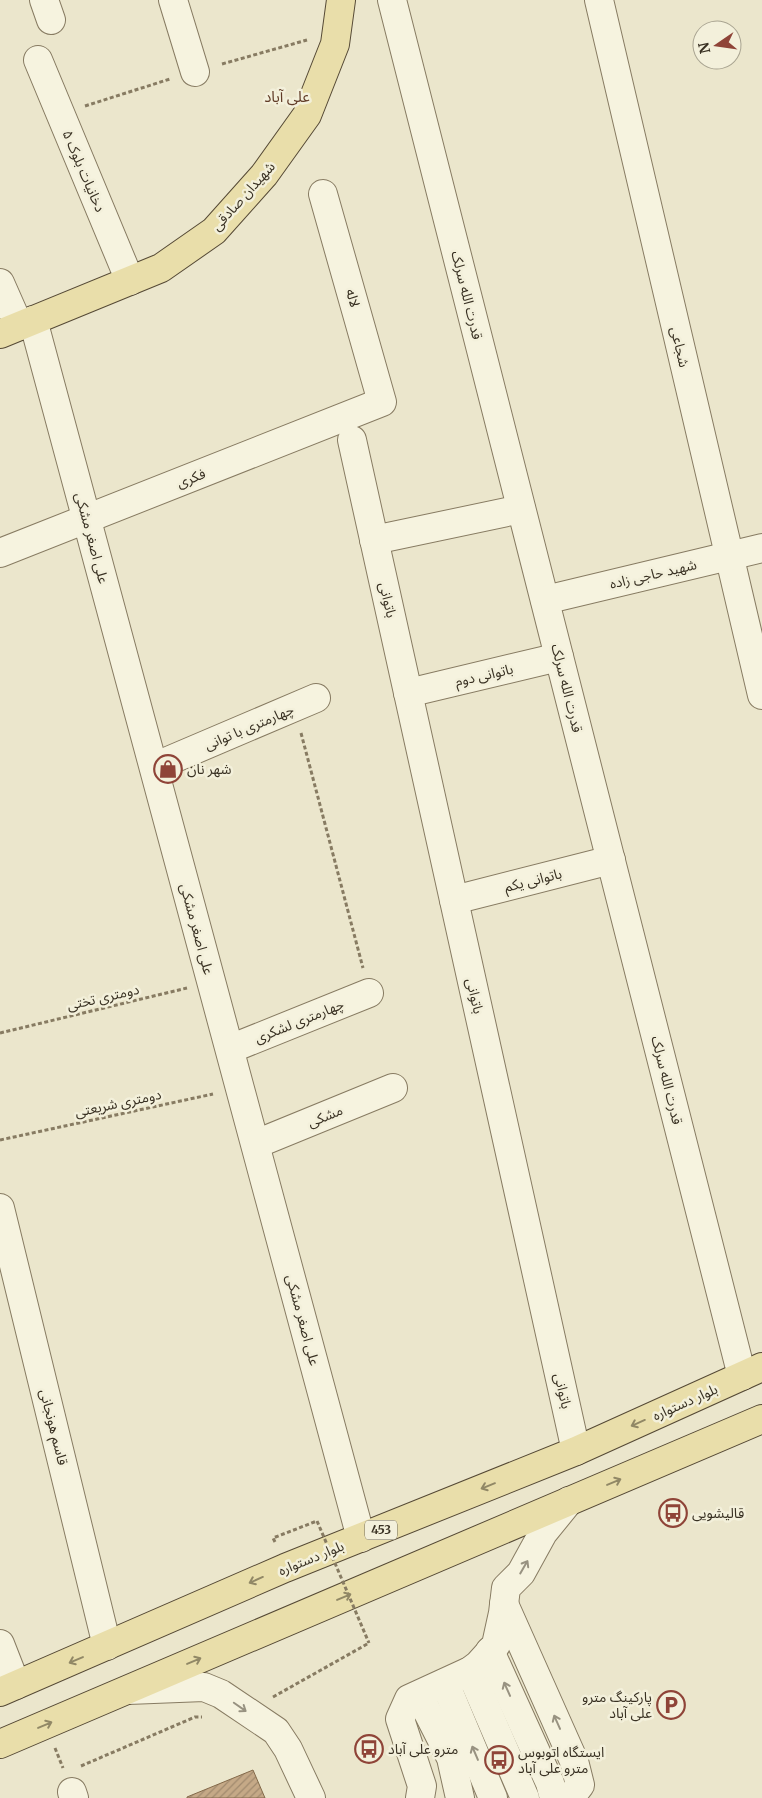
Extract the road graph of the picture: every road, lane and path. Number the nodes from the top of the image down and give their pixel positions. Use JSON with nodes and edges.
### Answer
{"nodes":[{"id":1,"x":173,"y":0,"type":"edge"},
{"id":2,"x":341,"y":0,"type":"edge"},
{"id":3,"x":392,"y":0,"type":"edge"},
{"id":4,"x":599,"y":0,"type":"edge"},
{"id":5,"x":38,"y":60,"type":"dead end"},
{"id":6,"x":195,"y":72,"type":"dead end"},
{"id":7,"x":323,"y":194,"type":"dead end"},
{"id":8,"x":130,"y":281,"type":"junction"},
{"id":9,"x":0,"y":284,"type":"edge"},
{"id":10,"x":17,"y":327,"type":"edge"},
{"id":11,"x":382,"y":402,"type":"joint"},
{"id":12,"x":352,"y":440,"type":"dead end"},
{"id":13,"x":522,"y":509,"type":"junction"},
{"id":14,"x":87,"y":519,"type":"junction"},
{"id":15,"x":374,"y":540,"type":"junction"},
{"id":16,"x":762,"y":548,"type":"edge"},
{"id":17,"x":0,"y":553,"type":"edge"},
{"id":18,"x":729,"y":556,"type":"junction"},
{"id":19,"x":545,"y":600,"type":"junction"},
{"id":20,"x":559,"y":657,"type":"junction"},
{"id":21,"x":408,"y":693,"type":"junction"},
{"id":22,"x":762,"y":695,"type":"edge"},
{"id":23,"x":305,"y":703,"type":"joint"},
{"id":24,"x":154,"y":767,"type":"junction"},
{"id":25,"x":611,"y":860,"type":"junction"},
{"id":26,"x":454,"y":900,"type":"junction"},
{"id":27,"x":212,"y":982,"type":"junction"},
{"id":28,"x":369,"y":993,"type":"joint"},
{"id":29,"x":0,"y":1033,"type":"edge"},
{"id":30,"x":230,"y":1049,"type":"junction"},
{"id":31,"x":240,"y":1088,"type":"junction"},
{"id":32,"x":393,"y":1088,"type":"dead end"},
{"id":33,"x":0,"y":1140,"type":"edge"},
{"id":34,"x":256,"y":1144,"type":"junction"},
{"id":35,"x":0,"y":1208,"type":"edge"},
{"id":36,"x":752,"y":1372,"type":"edge"},
{"id":37,"x":762,"y":1419,"type":"edge"},
{"id":38,"x":576,"y":1451,"type":"junction"},
{"id":39,"x":569,"y":1501,"type":"junction"},
{"id":40,"x":273,"y":1538,"type":"dead end"},
{"id":41,"x":362,"y":1538,"type":"junction"},
{"id":42,"x":504,"y":1604,"type":"junction"},
{"id":43,"x":0,"y":1644,"type":"edge"},
{"id":44,"x":107,"y":1646,"type":"junction"},
{"id":45,"x":490,"y":1651,"type":"junction"},
{"id":46,"x":470,"y":1671,"type":"junction"},
{"id":47,"x":444,"y":1684,"type":"junction"},
{"id":48,"x":8,"y":1688,"type":"edge"},
{"id":49,"x":126,"y":1690,"type":"junction"},
{"id":50,"x":419,"y":1695,"type":"junction"},
{"id":51,"x":247,"y":1712,"type":"junction"},
{"id":52,"x":203,"y":1717,"type":"dead end"},
{"id":53,"x":46,"y":1724,"type":"junction"},
{"id":54,"x":0,"y":1744,"type":"edge"},
{"id":55,"x":70,"y":1788,"type":"edge"},
{"id":56,"x":311,"y":1798,"type":"edge"},
{"id":57,"x":420,"y":1798,"type":"edge"},
{"id":58,"x":460,"y":1798,"type":"edge"},
{"id":59,"x":493,"y":1798,"type":"edge"},
{"id":60,"x":525,"y":1798,"type":"edge"},
{"id":61,"x":554,"y":1798,"type":"edge"},
{"id":62,"x":570,"y":1798,"type":"edge"}],
"edges":[{"from":1,"to":6,"type":"street"},
{"from":2,"to":8,"type":"main road","name":"شهیدان صادقی"},
{"from":3,"to":13,"type":"street","name":"قدرت الله سرلک"},
{"from":4,"to":18,"type":"street","name":"شجاعی"},
{"from":5,"to":8,"type":"street","name":"دخانیات بلوک ۵"},
{"from":7,"to":11,"type":"street","name":"لاله"},
{"from":8,"to":10,"type":"main road","name":"شهیدان صادقی"},
{"from":9,"to":10,"type":"street","name":"علی اصغر مشکی"},
{"from":10,"to":14,"type":"street","name":"علی اصغر مشکی"},
{"from":11,"to":14,"type":"street","name":"فکری"},
{"from":12,"to":15,"type":"street","name":"باتوانی"},
{"from":13,"to":15,"type":"street"},
{"from":13,"to":19,"type":"street","name":"قدرت الله سرلک"},
{"from":14,"to":17,"type":"street","name":"فکری"},
{"from":14,"to":24,"type":"street","name":"علی اصغر مشکی"},
{"from":15,"to":21,"type":"street","name":"باتوانی"},
{"from":16,"to":18,"type":"street","name":"شهید حاجی زاده"},
{"from":18,"to":19,"type":"street","name":"شهید حاجی زاده"},
{"from":18,"to":22,"type":"street","name":"شجاعی"},
{"from":19,"to":20,"type":"street","name":"قدرت الله سرلک"},
{"from":20,"to":21,"type":"street","name":"باتوانی دوم"},
{"from":20,"to":25,"type":"street","name":"قدرت الله سرلک"},
{"from":21,"to":26,"type":"street","name":"باتوانی"},
{"from":23,"to":24,"type":"street","name":"چهارمتری با توانی"},
{"from":23,"to":28,"type":"path"},
{"from":24,"to":27,"type":"street","name":"علی اصغر مشکی"},
{"from":25,"to":26,"type":"street","name":"باتوانی یکم"},
{"from":25,"to":36,"type":"street","name":"قدرت الله سرلک"},
{"from":26,"to":38,"type":"street","name":"باتوانی"},
{"from":27,"to":29,"type":"path","name":"دومتری تختی"},
{"from":27,"to":30,"type":"street","name":"علی اصغر مشکی"},
{"from":28,"to":30,"type":"street","name":"چهارمتری لشکری"},
{"from":30,"to":31,"type":"street","name":"علی اصغر مشکی"},
{"from":31,"to":33,"type":"path","name":"دومتری شریعتی"},
{"from":31,"to":34,"type":"street","name":"علی اصغر مشکی"},
{"from":32,"to":34,"type":"street","name":"مشکی"},
{"from":34,"to":41,"type":"street","name":"علی اصغر مشکی"},
{"from":35,"to":44,"type":"street","name":"قاسم هونجانی"},
{"from":36,"to":38,"type":"main road","name":"بلوار دستواره","number":"453","one_way":true},
{"from":39,"to":37,"type":"main road","one_way":true},
{"from":38,"to":41,"type":"main road","name":"بلوار دستواره","number":"453","one_way":true},
{"from":42,"to":39,"type":"street","one_way":true},
{"from":49,"to":39,"type":"main road","one_way":true},
{"from":40,"to":51,"type":"path","bridge":true},
{"from":41,"to":44,"type":"main road","name":"بلوار دستواره","number":"453","one_way":true},
{"from":42,"to":45,"type":"street"},
{"from":62,"to":42,"type":"street","one_way":true},
{"from":43,"to":48,"type":"street"},
{"from":44,"to":48,"type":"main road","name":"بلوار دستواره","number":"453","one_way":true},
{"from":45,"to":46,"type":"street"},
{"from":61,"to":45,"type":"street","one_way":true},
{"from":46,"to":47,"type":"street"},
{"from":46,"to":60,"type":"street"},
{"from":47,"to":50,"type":"street"},
{"from":59,"to":47,"type":"street","one_way":true},
{"from":49,"to":51,"type":"street","one_way":true},
{"from":49,"to":53,"type":"main road"},
{"from":50,"to":57,"type":"street"},
{"from":50,"to":58,"type":"street"},
{"from":51,"to":56,"type":"street"},
{"from":52,"to":55,"type":"path"},
{"from":54,"to":53,"type":"main road","one_way":true},
{"from":53,"to":55,"type":"path"}]}
